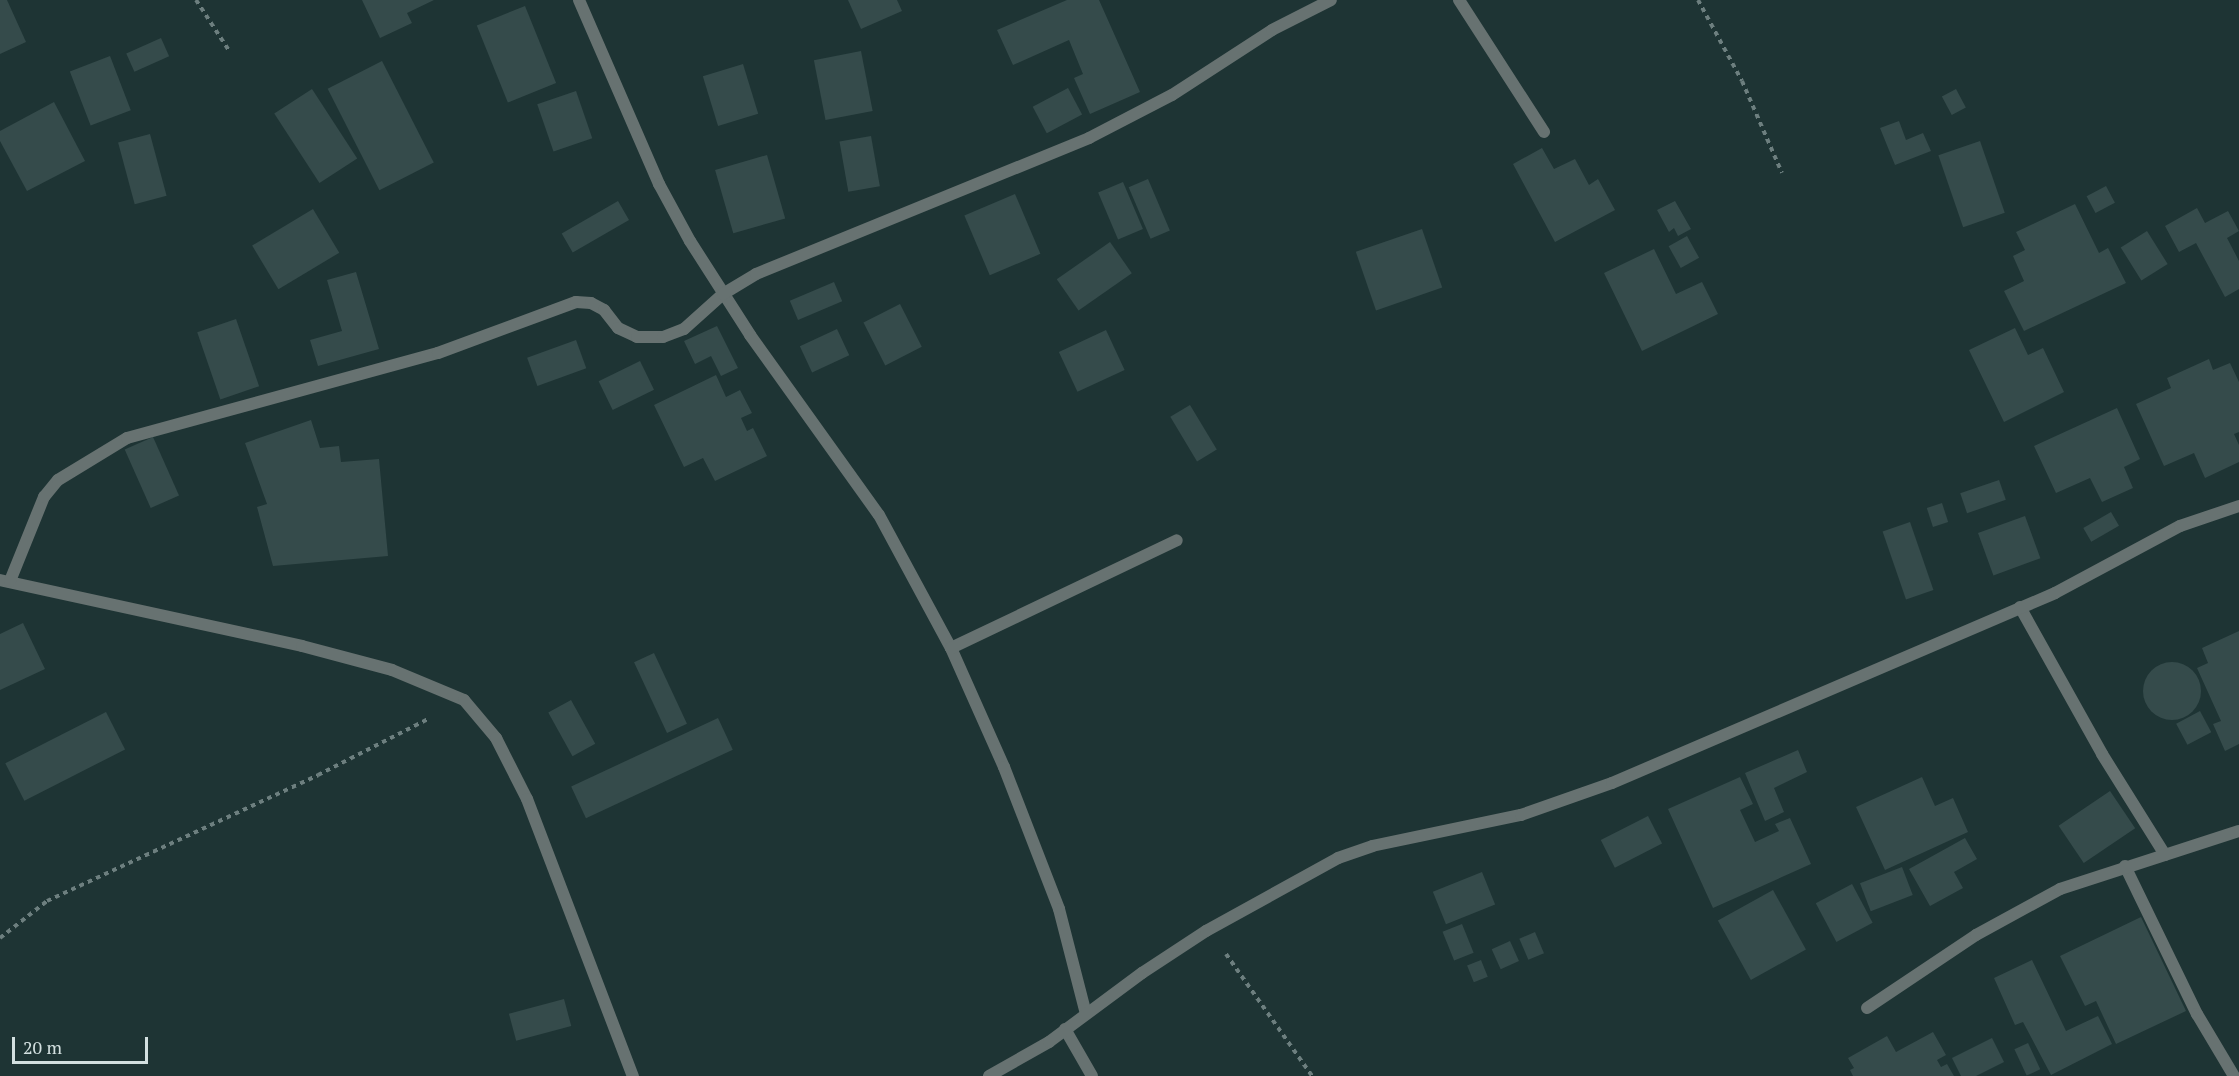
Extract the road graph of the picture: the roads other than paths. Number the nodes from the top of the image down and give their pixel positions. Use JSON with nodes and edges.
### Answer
{"nodes":[{"id":1,"x":579,"y":0,"type":"edge"},
{"id":2,"x":1332,"y":0,"type":"edge"},
{"id":3,"x":1459,"y":0,"type":"edge"},
{"id":4,"x":1544,"y":132,"type":"dead end"},
{"id":5,"x":723,"y":294,"type":"junction"},
{"id":6,"x":2239,"y":506,"type":"edge"},
{"id":7,"x":1177,"y":540,"type":"dead end"},
{"id":8,"x":5,"y":581,"type":"edge"},
{"id":9,"x":2020,"y":607,"type":"junction"},
{"id":10,"x":951,"y":648,"type":"junction"},
{"id":11,"x":2239,"y":831,"type":"edge"},
{"id":12,"x":2165,"y":855,"type":"junction"},
{"id":13,"x":2126,"y":866,"type":"junction"},
{"id":14,"x":1867,"y":1008,"type":"dead end"},
{"id":15,"x":1086,"y":1014,"type":"junction"},
{"id":16,"x":1065,"y":1029,"type":"junction"},
{"id":17,"x":633,"y":1076,"type":"edge"},
{"id":18,"x":989,"y":1076,"type":"edge"},
{"id":19,"x":1092,"y":1076,"type":"edge"},
{"id":20,"x":2234,"y":1076,"type":"edge"}],
"edges":[{"from":1,"to":5,"type":"street"},
{"from":2,"to":5,"type":"street"},
{"from":3,"to":4,"type":"street"},
{"from":5,"to":8,"type":"street"},
{"from":5,"to":10,"type":"street"},
{"from":6,"to":9,"type":"street"},
{"from":7,"to":10,"type":"street"},
{"from":8,"to":17,"type":"street"},
{"from":9,"to":12,"type":"street"},
{"from":9,"to":15,"type":"street"},
{"from":10,"to":15,"type":"street"},
{"from":11,"to":12,"type":"street"},
{"from":12,"to":13,"type":"street"},
{"from":13,"to":14,"type":"street"},
{"from":13,"to":20,"type":"street"},
{"from":15,"to":16,"type":"street"},
{"from":16,"to":18,"type":"street"},
{"from":16,"to":19,"type":"street"}]}
